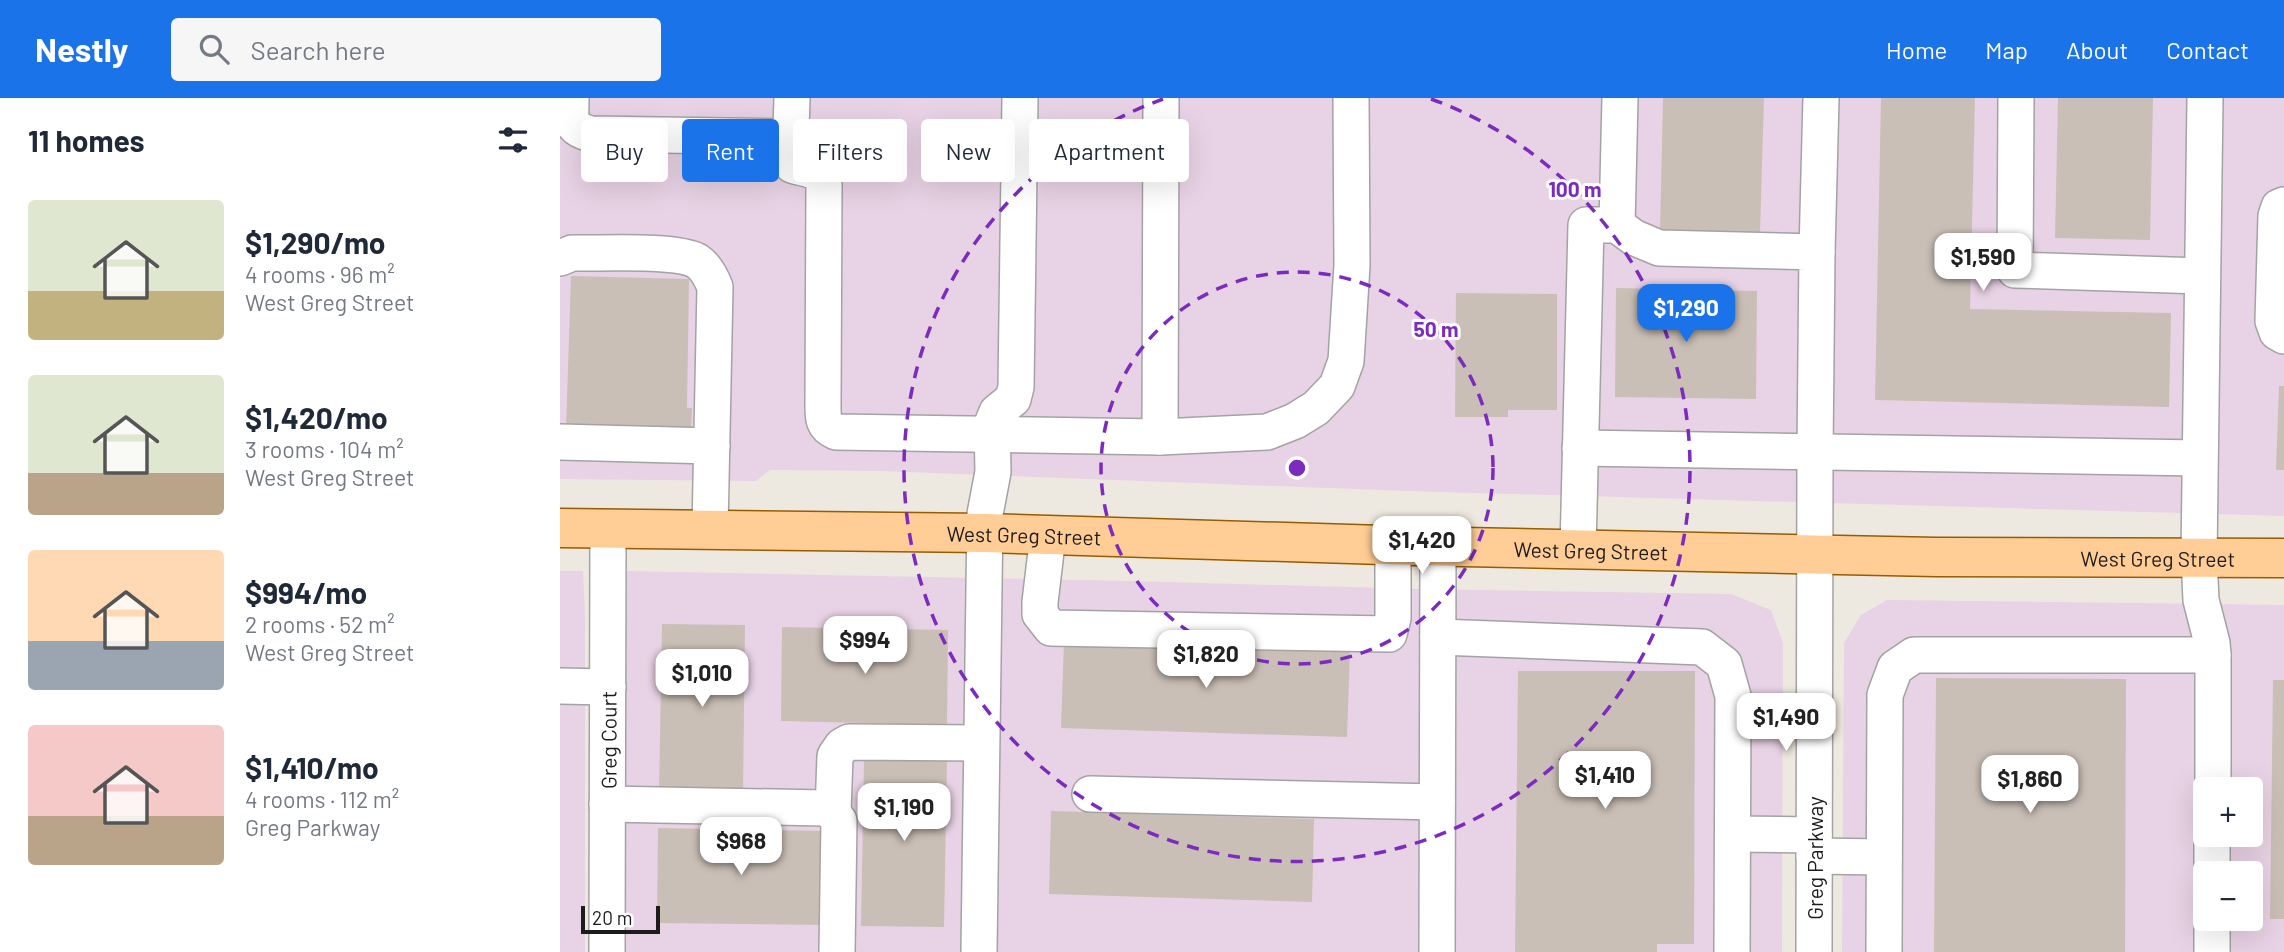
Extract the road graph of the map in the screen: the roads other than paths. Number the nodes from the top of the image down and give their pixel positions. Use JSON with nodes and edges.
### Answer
{"nodes":[{"id":1,"x":571,"y":98,"type":"edge"},
{"id":2,"x":792,"y":98,"type":"edge"},
{"id":3,"x":1020,"y":98,"type":"edge"},
{"id":4,"x":1161,"y":98,"type":"edge"},
{"id":5,"x":1351,"y":98,"type":"edge"},
{"id":6,"x":1620,"y":98,"type":"edge"},
{"id":7,"x":1821,"y":98,"type":"edge"},
{"id":8,"x":2017,"y":98,"type":"edge"},
{"id":9,"x":2205,"y":98,"type":"edge"},
{"id":10,"x":791,"y":137,"type":"junction"},
{"id":11,"x":2284,"y":205,"type":"edge"},
{"id":12,"x":1616,"y":225,"type":"junction"},
{"id":13,"x":1817,"y":252,"type":"junction"},
{"id":14,"x":560,"y":258,"type":"edge"},
{"id":15,"x":2202,"y":276,"type":"junction"},
{"id":16,"x":2284,"y":336,"type":"edge"},
{"id":17,"x":992,"y":434,"type":"junction"},
{"id":18,"x":1160,"y":437,"type":"junction"},
{"id":19,"x":560,"y":442,"type":"edge"},
{"id":20,"x":712,"y":446,"type":"junction"},
{"id":21,"x":1580,"y":448,"type":"junction"},
{"id":22,"x":1815,"y":452,"type":"junction"},
{"id":23,"x":2199,"y":458,"type":"junction"},
{"id":24,"x":560,"y":528,"type":"edge"},
{"id":25,"x":608,"y":528,"type":"junction"},
{"id":26,"x":710,"y":529,"type":"junction"},
{"id":27,"x":985,"y":533,"type":"junction"},
{"id":28,"x":1048,"y":536,"type":"junction"},
{"id":29,"x":1393,"y":545,"type":"junction"},
{"id":30,"x":1438,"y":547,"type":"junction"},
{"id":31,"x":1578,"y":549,"type":"junction"},
{"id":32,"x":1814,"y":554,"type":"junction"},
{"id":33,"x":2199,"y":558,"type":"junction"},
{"id":34,"x":2284,"y":558,"type":"edge"},
{"id":35,"x":1438,"y":637,"type":"junction"},
{"id":36,"x":2213,"y":655,"type":"junction"},
{"id":37,"x":560,"y":686,"type":"edge"},
{"id":38,"x":608,"y":687,"type":"junction"},
{"id":39,"x":981,"y":743,"type":"junction"},
{"id":40,"x":2213,"y":777,"type":"edge"},
{"id":41,"x":1090,"y":794,"type":"dead end"},
{"id":42,"x":1437,"y":802,"type":"junction"},
{"id":43,"x":607,"y":804,"type":"junction"},
{"id":44,"x":833,"y":813,"type":"junction"},
{"id":45,"x":1733,"y":834,"type":"junction"},
{"id":46,"x":1814,"y":846,"type":"junction"},
{"id":47,"x":1884,"y":857,"type":"junction"},
{"id":48,"x":2212,"y":931,"type":"edge"},
{"id":49,"x":607,"y":952,"type":"edge"},
{"id":50,"x":837,"y":952,"type":"edge"},
{"id":51,"x":979,"y":952,"type":"edge"},
{"id":52,"x":1437,"y":952,"type":"edge"},
{"id":53,"x":1732,"y":952,"type":"edge"},
{"id":54,"x":1814,"y":952,"type":"edge"},
{"id":55,"x":1884,"y":952,"type":"edge"},
{"id":56,"x":2211,"y":952,"type":"edge"}],
"edges":[{"from":1,"to":10,"type":"street"},
{"from":2,"to":10,"type":"street"},
{"from":3,"to":17,"type":"street"},
{"from":4,"to":18,"type":"street"},
{"from":5,"to":18,"type":"street"},
{"from":6,"to":12,"type":"street"},
{"from":7,"to":13,"type":"street","name":"Greg Parkway"},
{"from":8,"to":15,"type":"street"},
{"from":9,"to":15,"type":"street"},
{"from":10,"to":17,"type":"street"},
{"from":11,"to":16,"type":"street"},
{"from":12,"to":13,"type":"street"},
{"from":12,"to":21,"type":"street"},
{"from":13,"to":22,"type":"street","name":"Greg Parkway"},
{"from":14,"to":20,"type":"street"},
{"from":15,"to":23,"type":"street"},
{"from":17,"to":18,"type":"street"},
{"from":17,"to":27,"type":"street"},
{"from":19,"to":20,"type":"street"},
{"from":20,"to":26,"type":"street"},
{"from":21,"to":22,"type":"street"},
{"from":21,"to":31,"type":"street"},
{"from":22,"to":23,"type":"street"},
{"from":22,"to":32,"type":"street","name":"Greg Parkway"},
{"from":23,"to":33,"type":"street"},
{"from":24,"to":25,"type":"main road","name":"West Greg Street"},
{"from":25,"to":26,"type":"main road","name":"West Greg Street"},
{"from":25,"to":38,"type":"street","name":"Greg Court"},
{"from":26,"to":27,"type":"main road","name":"West Greg Street"},
{"from":27,"to":28,"type":"main road","name":"West Greg Street"},
{"from":27,"to":39,"type":"street"},
{"from":28,"to":29,"type":"main road","name":"West Greg Street"},
{"from":28,"to":29,"type":"street"},
{"from":29,"to":30,"type":"main road","name":"West Greg Street"},
{"from":30,"to":31,"type":"main road","name":"West Greg Street"},
{"from":30,"to":35,"type":"street"},
{"from":31,"to":32,"type":"main road","name":"West Greg Street"},
{"from":32,"to":33,"type":"main road","name":"West Greg Street"},
{"from":32,"to":46,"type":"street","name":"Greg Parkway"},
{"from":33,"to":34,"type":"main road","name":"West Greg Street"},
{"from":33,"to":36,"type":"street"},
{"from":35,"to":42,"type":"street"},
{"from":35,"to":45,"type":"street"},
{"from":36,"to":40,"type":"street"},
{"from":36,"to":47,"type":"street"},
{"from":37,"to":38,"type":"street"},
{"from":38,"to":43,"type":"street","name":"Greg Court"},
{"from":39,"to":44,"type":"street"},
{"from":39,"to":51,"type":"street"},
{"from":41,"to":42,"type":"street"},
{"from":42,"to":52,"type":"street"},
{"from":43,"to":44,"type":"street"},
{"from":43,"to":49,"type":"street","name":"Greg Court"},
{"from":44,"to":50,"type":"street"},
{"from":45,"to":46,"type":"street"},
{"from":45,"to":53,"type":"street"},
{"from":46,"to":47,"type":"street"},
{"from":46,"to":54,"type":"street","name":"Greg Parkway"},
{"from":47,"to":55,"type":"street"},
{"from":48,"to":56,"type":"street"}]}
